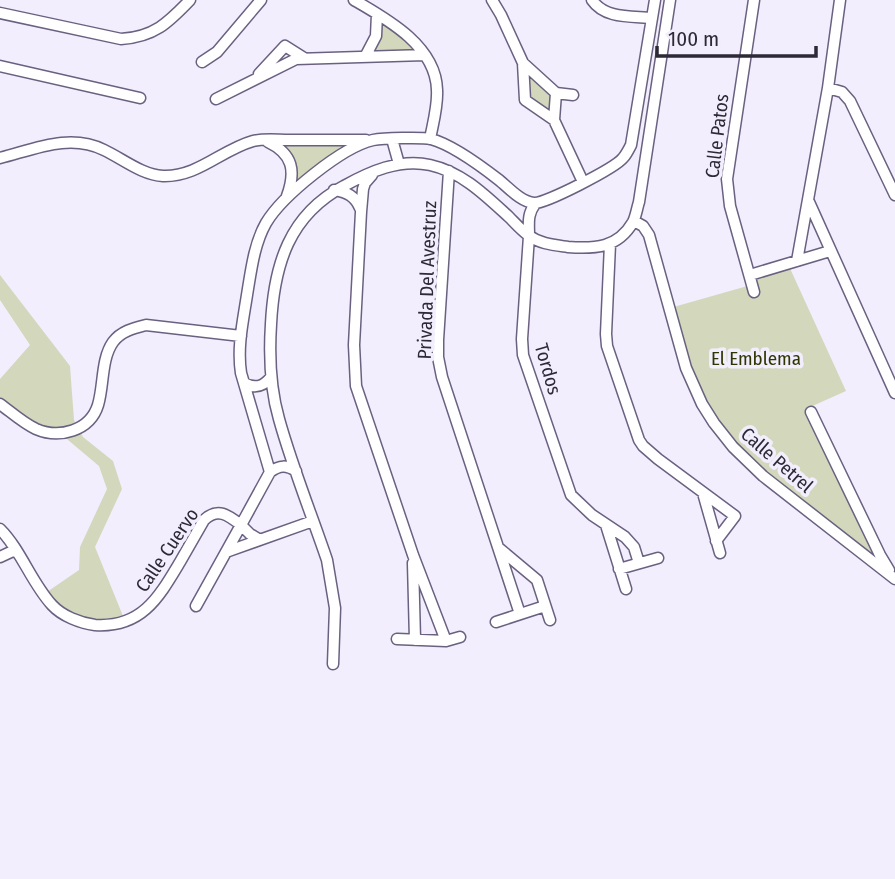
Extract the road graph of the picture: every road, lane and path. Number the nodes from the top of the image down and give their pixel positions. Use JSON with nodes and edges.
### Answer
{"nodes":[{"id":1,"x":182,"y":0,"type":"edge"},
{"id":2,"x":190,"y":0,"type":"edge"},
{"id":3,"x":261,"y":0,"type":"edge"},
{"id":4,"x":354,"y":0,"type":"edge"},
{"id":5,"x":492,"y":0,"type":"edge"},
{"id":6,"x":592,"y":0,"type":"edge"},
{"id":7,"x":655,"y":0,"type":"edge"},
{"id":8,"x":670,"y":0,"type":"edge"},
{"id":9,"x":754,"y":0,"type":"edge"},
{"id":10,"x":840,"y":0,"type":"edge"},
{"id":11,"x":179,"y":12,"type":"junction"},
{"id":12,"x":0,"y":13,"type":"edge"},
{"id":13,"x":377,"y":14,"type":"junction"},
{"id":14,"x":652,"y":18,"type":"junction"},
{"id":15,"x":425,"y":55,"type":"junction"},
{"id":16,"x":365,"y":57,"type":"junction"},
{"id":17,"x":305,"y":58,"type":"junction"},
{"id":18,"x":202,"y":62,"type":"dead end"},
{"id":19,"x":523,"y":64,"type":"junction"},
{"id":20,"x":3,"y":68,"type":"edge"},
{"id":21,"x":253,"y":80,"type":"junction"},
{"id":22,"x":828,"y":88,"type":"junction"},
{"id":23,"x":556,"y":93,"type":"junction"},
{"id":24,"x":573,"y":96,"type":"dead end"},
{"id":25,"x":140,"y":98,"type":"dead end"},
{"id":26,"x":216,"y":99,"type":"dead end"},
{"id":27,"x":554,"y":120,"type":"junction"},
{"id":28,"x":392,"y":139,"type":"junction"},
{"id":29,"x":430,"y":139,"type":"junction"},
{"id":30,"x":265,"y":140,"type":"junction"},
{"id":31,"x":373,"y":140,"type":"junction"},
{"id":32,"x":0,"y":159,"type":"edge"},
{"id":33,"x":399,"y":164,"type":"junction"},
{"id":34,"x":378,"y":170,"type":"junction"},
{"id":35,"x":449,"y":171,"type":"junction"},
{"id":36,"x":583,"y":181,"type":"junction"},
{"id":37,"x":334,"y":190,"type":"junction"},
{"id":38,"x":895,"y":195,"type":"edge"},
{"id":39,"x":287,"y":196,"type":"junction"},
{"id":40,"x":808,"y":201,"type":"junction"},
{"id":41,"x":535,"y":204,"type":"junction"},
{"id":42,"x":361,"y":212,"type":"junction"},
{"id":43,"x":634,"y":221,"type":"junction"},
{"id":44,"x":529,"y":236,"type":"junction"},
{"id":45,"x":610,"y":244,"type":"junction"},
{"id":46,"x":830,"y":251,"type":"junction"},
{"id":47,"x":797,"y":261,"type":"junction"},
{"id":48,"x":750,"y":275,"type":"junction"},
{"id":49,"x":754,"y":292,"type":"dead end"},
{"id":50,"x":241,"y":336,"type":"junction"},
{"id":51,"x":271,"y":377,"type":"junction"},
{"id":52,"x":244,"y":383,"type":"junction"},
{"id":53,"x":895,"y":393,"type":"edge"},
{"id":54,"x":0,"y":404,"type":"edge"},
{"id":55,"x":811,"y":412,"type":"dead end"},
{"id":56,"x":296,"y":471,"type":"junction"},
{"id":57,"x":270,"y":472,"type":"junction"},
{"id":58,"x":703,"y":493,"type":"junction"},
{"id":59,"x":313,"y":521,"type":"junction"},
{"id":60,"x":241,"y":525,"type":"junction"},
{"id":61,"x":606,"y":525,"type":"junction"},
{"id":62,"x":0,"y":528,"type":"edge"},
{"id":63,"x":260,"y":540,"type":"junction"},
{"id":64,"x":716,"y":541,"type":"junction"},
{"id":65,"x":500,"y":549,"type":"junction"},
{"id":66,"x":15,"y":550,"type":"junction"},
{"id":67,"x":226,"y":552,"type":"junction"},
{"id":68,"x":720,"y":553,"type":"dead end"},
{"id":69,"x":413,"y":555,"type":"junction"},
{"id":70,"x":0,"y":557,"type":"edge"},
{"id":71,"x":659,"y":558,"type":"dead end"},
{"id":72,"x":639,"y":563,"type":"junction"},
{"id":73,"x":620,"y":569,"type":"junction"},
{"id":74,"x":894,"y":578,"type":"edge"},
{"id":75,"x":626,"y":589,"type":"dead end"},
{"id":76,"x":196,"y":606,"type":"dead end"},
{"id":77,"x":545,"y":606,"type":"junction"},
{"id":78,"x":520,"y":614,"type":"junction"},
{"id":79,"x":550,"y":620,"type":"dead end"},
{"id":80,"x":496,"y":622,"type":"dead end"},
{"id":81,"x":460,"y":637,"type":"dead end"},
{"id":82,"x":397,"y":639,"type":"dead end"},
{"id":83,"x":415,"y":640,"type":"junction"},
{"id":84,"x":446,"y":641,"type":"junction"},
{"id":85,"x":333,"y":664,"type":"dead end"}],
"edges":[{"from":1,"to":11,"type":"street"},
{"from":2,"to":11,"type":"street"},
{"from":3,"to":18,"type":"street"},
{"from":4,"to":13,"type":"street"},
{"from":5,"to":19,"type":"street"},
{"from":6,"to":14,"type":"street"},
{"from":7,"to":14,"type":"street"},
{"from":8,"to":43,"type":"street"},
{"from":9,"to":48,"type":"street","name":"Calle Patos"},
{"from":10,"to":22,"type":"street"},
{"from":11,"to":12,"type":"street"},
{"from":13,"to":15,"type":"street"},
{"from":13,"to":16,"type":"street"},
{"from":14,"to":36,"type":"street"},
{"from":15,"to":16,"type":"street"},
{"from":15,"to":29,"type":"street"},
{"from":16,"to":17,"type":"street"},
{"from":17,"to":21,"type":"street"},
{"from":17,"to":21,"type":"street"},
{"from":19,"to":23,"type":"street"},
{"from":19,"to":27,"type":"street"},
{"from":20,"to":25,"type":"street"},
{"from":21,"to":26,"type":"street"},
{"from":22,"to":38,"type":"street"},
{"from":22,"to":40,"type":"street"},
{"from":23,"to":24,"type":"street"},
{"from":23,"to":27,"type":"street"},
{"from":27,"to":36,"type":"street"},
{"from":28,"to":29,"type":"street"},
{"from":28,"to":31,"type":"street"},
{"from":28,"to":33,"type":"street"},
{"from":29,"to":41,"type":"street"},
{"from":30,"to":31,"type":"street"},
{"from":30,"to":32,"type":"street"},
{"from":30,"to":39,"type":"street"},
{"from":31,"to":39,"type":"street"},
{"from":33,"to":34,"type":"street"},
{"from":33,"to":35,"type":"street"},
{"from":34,"to":37,"type":"street"},
{"from":34,"to":42,"type":"street"},
{"from":35,"to":44,"type":"street"},
{"from":35,"to":65,"type":"street","name":"Privada Del Avestruz"},
{"from":36,"to":41,"type":"street"},
{"from":37,"to":42,"type":"street"},
{"from":37,"to":51,"type":"street"},
{"from":39,"to":50,"type":"street"},
{"from":40,"to":46,"type":"street"},
{"from":40,"to":47,"type":"street"},
{"from":41,"to":44,"type":"street","name":"Tordos"},
{"from":42,"to":69,"type":"street"},
{"from":43,"to":45,"type":"street"},
{"from":43,"to":74,"type":"street","name":"Calle Petrel"},
{"from":44,"to":45,"type":"street"},
{"from":44,"to":61,"type":"street","name":"Tordos"},
{"from":45,"to":58,"type":"street"},
{"from":46,"to":47,"type":"street"},
{"from":46,"to":53,"type":"street"},
{"from":47,"to":48,"type":"street"},
{"from":48,"to":49,"type":"street","name":"Calle Patos"},
{"from":50,"to":52,"type":"street"},
{"from":50,"to":54,"type":"street"},
{"from":51,"to":52,"type":"street"},
{"from":51,"to":56,"type":"street"},
{"from":52,"to":57,"type":"street"},
{"from":55,"to":74,"type":"street"},
{"from":56,"to":57,"type":"street"},
{"from":56,"to":59,"type":"street"},
{"from":57,"to":60,"type":"street"},
{"from":58,"to":64,"type":"street"},
{"from":58,"to":64,"type":"street"},
{"from":59,"to":63,"type":"street"},
{"from":59,"to":85,"type":"street"},
{"from":60,"to":63,"type":"street"},
{"from":60,"to":66,"type":"street","name":"Calle Cuervo"},
{"from":60,"to":67,"type":"street"},
{"from":61,"to":72,"type":"street","name":"Tordos"},
{"from":61,"to":73,"type":"street"},
{"from":62,"to":66,"type":"street","name":"Calle Cuervo"},
{"from":63,"to":67,"type":"street"},
{"from":64,"to":68,"type":"street"},
{"from":65,"to":77,"type":"street"},
{"from":65,"to":78,"type":"street","name":"Privada Del Avestruz"},
{"from":66,"to":70,"type":"street"},
{"from":67,"to":76,"type":"street"},
{"from":69,"to":83,"type":"street"},
{"from":69,"to":84,"type":"street"},
{"from":71,"to":72,"type":"street"},
{"from":72,"to":73,"type":"street"},
{"from":73,"to":75,"type":"street"},
{"from":77,"to":78,"type":"street"},
{"from":77,"to":79,"type":"street"},
{"from":78,"to":80,"type":"street"},
{"from":81,"to":84,"type":"street"},
{"from":82,"to":83,"type":"street"},
{"from":83,"to":84,"type":"street"}]}
